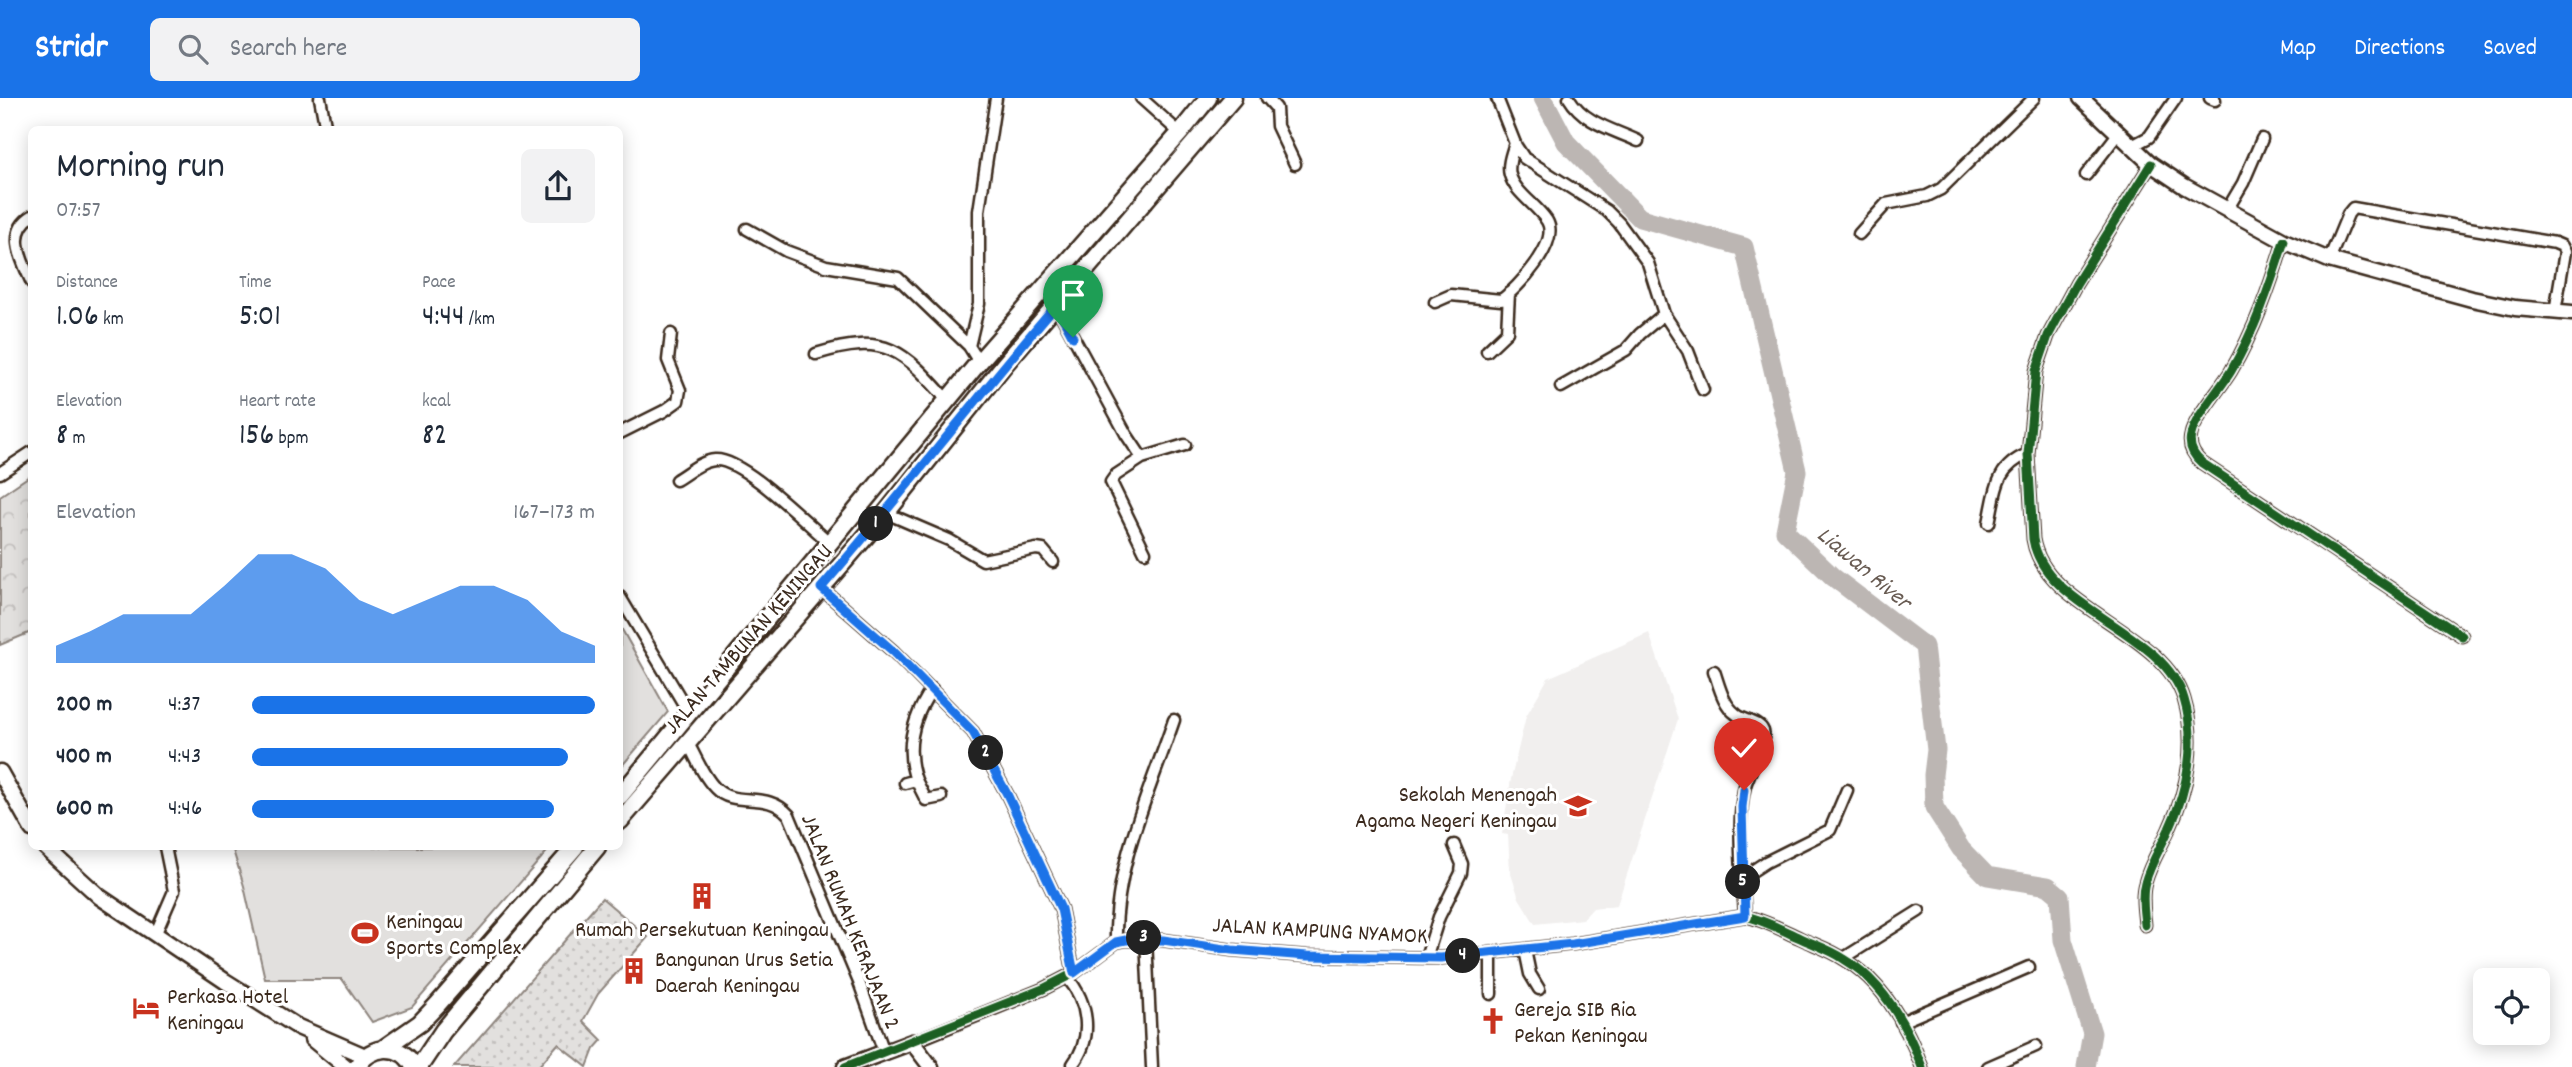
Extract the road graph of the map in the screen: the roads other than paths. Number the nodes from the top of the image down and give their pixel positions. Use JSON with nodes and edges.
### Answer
{"nodes":[{"id":1,"x":320,"y":98,"type":"edge"},
{"id":2,"x":1141,"y":98,"type":"edge"},
{"id":3,"x":1208,"y":98,"type":"edge"},
{"id":4,"x":1233,"y":98,"type":"edge"},
{"id":5,"x":1267,"y":98,"type":"edge"},
{"id":6,"x":1497,"y":98,"type":"edge"},
{"id":7,"x":1569,"y":98,"type":"edge"},
{"id":8,"x":2034,"y":98,"type":"edge"},
{"id":9,"x":2081,"y":98,"type":"edge"},
{"id":10,"x":2176,"y":98,"type":"edge"},
{"id":11,"x":997,"y":99,"type":"edge"},
{"id":12,"x":325,"y":126,"type":"edge"},
{"id":13,"x":1180,"y":133,"type":"junction"},
{"id":14,"x":2117,"y":135,"type":"junction"},
{"id":15,"x":2262,"y":139,"type":"dead end"},
{"id":16,"x":1638,"y":141,"type":"dead end"},
{"id":17,"x":1515,"y":143,"type":"junction"},
{"id":18,"x":2130,"y":147,"type":"junction"},
{"id":19,"x":1295,"y":164,"type":"dead end"},
{"id":20,"x":2151,"y":164,"type":"junction"},
{"id":21,"x":2086,"y":176,"type":"dead end"},
{"id":22,"x":2227,"y":210,"type":"junction"},
{"id":23,"x":28,"y":219,"type":"edge"},
{"id":24,"x":747,"y":229,"type":"dead end"},
{"id":25,"x":1859,"y":234,"type":"dead end"},
{"id":26,"x":2284,"y":241,"type":"junction"},
{"id":27,"x":2329,"y":260,"type":"junction"},
{"id":28,"x":28,"y":272,"type":"edge"},
{"id":29,"x":1509,"y":293,"type":"junction"},
{"id":30,"x":1435,"y":302,"type":"dead end"},
{"id":31,"x":1056,"y":305,"type":"junction"},
{"id":32,"x":2555,"y":312,"type":"junction"},
{"id":33,"x":2572,"y":313,"type":"edge"},
{"id":34,"x":1664,"y":314,"type":"junction"},
{"id":35,"x":671,"y":334,"type":"dead end"},
{"id":36,"x":969,"y":346,"type":"junction"},
{"id":37,"x":1486,"y":351,"type":"dead end"},
{"id":38,"x":816,"y":354,"type":"dead end"},
{"id":39,"x":979,"y":362,"type":"junction"},
{"id":40,"x":1561,"y":387,"type":"dead end"},
{"id":41,"x":1703,"y":390,"type":"dead end"},
{"id":42,"x":948,"y":401,"type":"junction"},
{"id":43,"x":623,"y":432,"type":"edge"},
{"id":44,"x":1185,"y":445,"type":"dead end"},
{"id":45,"x":2028,"y":454,"type":"junction"},
{"id":46,"x":28,"y":455,"type":"edge"},
{"id":47,"x":1142,"y":458,"type":"junction"},
{"id":48,"x":0,"y":473,"type":"edge"},
{"id":49,"x":676,"y":480,"type":"dead end"},
{"id":50,"x":886,"y":513,"type":"junction"},
{"id":51,"x":1989,"y":523,"type":"dead end"},
{"id":52,"x":830,"y":543,"type":"junction"},
{"id":53,"x":1146,"y":552,"type":"dead end"},
{"id":54,"x":1053,"y":562,"type":"dead end"},
{"id":55,"x":821,"y":588,"type":"junction"},
{"id":56,"x":623,"y":602,"type":"edge"},
{"id":57,"x":2462,"y":636,"type":"dead end"},
{"id":58,"x":1714,"y":671,"type":"dead end"},
{"id":59,"x":932,"y":689,"type":"junction"},
{"id":60,"x":689,"y":713,"type":"junction"},
{"id":61,"x":1174,"y":720,"type":"dead end"},
{"id":62,"x":687,"y":741,"type":"junction"},
{"id":63,"x":0,"y":772,"type":"edge"},
{"id":64,"x":1847,"y":790,"type":"dead end"},
{"id":65,"x":623,"y":792,"type":"edge"},
{"id":66,"x":941,"y":797,"type":"dead end"},
{"id":67,"x":623,"y":817,"type":"edge"},
{"id":68,"x":28,"y":822,"type":"edge"},
{"id":69,"x":1454,"y":845,"type":"dead end"},
{"id":70,"x":48,"y":850,"type":"edge"},
{"id":71,"x":572,"y":850,"type":"edge"},
{"id":72,"x":594,"y":850,"type":"edge"},
{"id":73,"x":166,"y":851,"type":"edge"},
{"id":74,"x":1743,"y":877,"type":"junction"},
{"id":75,"x":1919,"y":911,"type":"dead end"},
{"id":76,"x":1745,"y":916,"type":"junction"},
{"id":77,"x":2145,"y":925,"type":"dead end"},
{"id":78,"x":156,"y":934,"type":"junction"},
{"id":79,"x":1146,"y":938,"type":"junction"},
{"id":80,"x":1116,"y":942,"type":"junction"},
{"id":81,"x":1525,"y":950,"type":"junction"},
{"id":82,"x":1491,"y":954,"type":"junction"},
{"id":83,"x":1426,"y":958,"type":"junction"},
{"id":84,"x":1843,"y":958,"type":"junction"},
{"id":85,"x":2029,"y":967,"type":"dead end"},
{"id":86,"x":1071,"y":975,"type":"junction"},
{"id":87,"x":1539,"y":989,"type":"dead end"},
{"id":88,"x":1491,"y":994,"type":"dead end"},
{"id":89,"x":1901,"y":1022,"type":"junction"},
{"id":90,"x":298,"y":1027,"type":"junction"},
{"id":91,"x":912,"y":1042,"type":"junction"},
{"id":92,"x":2036,"y":1046,"type":"dead end"},
{"id":93,"x":384,"y":1048,"type":"junction"},
{"id":94,"x":884,"y":1052,"type":"junction"},
{"id":95,"x":361,"y":1061,"type":"edge"},
{"id":96,"x":1073,"y":1064,"type":"dead end"},
{"id":97,"x":346,"y":1067,"type":"edge"},
{"id":98,"x":417,"y":1067,"type":"edge"},
{"id":99,"x":845,"y":1067,"type":"edge"},
{"id":100,"x":931,"y":1067,"type":"edge"},
{"id":101,"x":1152,"y":1067,"type":"edge"},
{"id":102,"x":1922,"y":1067,"type":"edge"},
{"id":103,"x":1988,"y":1067,"type":"edge"}],
"edges":[{"from":1,"to":12,"type":"street"},
{"from":2,"to":13,"type":"street"},
{"from":3,"to":13,"type":"main road","name":"JALAN TAMBUNAN KENINGAU"},
{"from":4,"to":31,"type":"main road","name":"JALAN TAMBUNAN KENINGAU"},
{"from":5,"to":19,"type":"street"},
{"from":6,"to":17,"type":"street"},
{"from":7,"to":16,"type":"street"},
{"from":8,"to":25,"type":"street"},
{"from":9,"to":14,"type":"street"},
{"from":10,"to":18,"type":"street"},
{"from":11,"to":36,"type":"street"},
{"from":13,"to":39,"type":"main road","name":"JALAN TAMBUNAN KENINGAU"},
{"from":14,"to":18,"type":"street"},
{"from":14,"to":21,"type":"street"},
{"from":15,"to":22,"type":"street"},
{"from":17,"to":29,"type":"street"},
{"from":17,"to":34,"type":"street"},
{"from":18,"to":20,"type":"street"},
{"from":20,"to":22,"type":"street"},
{"from":20,"to":45,"type":"street"},
{"from":22,"to":26,"type":"street"},
{"from":23,"to":28,"type":"street"},
{"from":24,"to":36,"type":"street"},
{"from":26,"to":27,"type":"street"},
{"from":26,"to":57,"type":"street"},
{"from":27,"to":32,"type":"street"},
{"from":27,"to":32,"type":"street"},
{"from":29,"to":30,"type":"street"},
{"from":29,"to":37,"type":"street"},
{"from":31,"to":47,"type":"street"},
{"from":31,"to":50,"type":"main road","name":"JALAN TAMBUNAN KENINGAU"},
{"from":32,"to":33,"type":"street"},
{"from":34,"to":40,"type":"street"},
{"from":34,"to":41,"type":"street"},
{"from":35,"to":43,"type":"street"},
{"from":36,"to":39,"type":"street"},
{"from":38,"to":42,"type":"street"},
{"from":39,"to":42,"type":"main road","name":"JALAN TAMBUNAN KENINGAU"},
{"from":42,"to":52,"type":"main road","name":"JALAN TAMBUNAN KENINGAU"},
{"from":44,"to":47,"type":"street"},
{"from":45,"to":51,"type":"street"},
{"from":45,"to":77,"type":"street"},
{"from":46,"to":48,"type":"street"},
{"from":47,"to":53,"type":"street"},
{"from":49,"to":52,"type":"street"},
{"from":50,"to":54,"type":"street"},
{"from":50,"to":55,"type":"main road","name":"JALAN TAMBUNAN KENINGAU"},
{"from":52,"to":60,"type":"main road","name":"JALAN TAMBUNAN KENINGAU"},
{"from":55,"to":59,"type":"street"},
{"from":55,"to":62,"type":"main road","name":"JALAN TAMBUNAN KENINGAU"},
{"from":56,"to":60,"type":"street"},
{"from":58,"to":74,"type":"street"},
{"from":59,"to":66,"type":"street"},
{"from":59,"to":86,"type":"street"},
{"from":60,"to":65,"type":"main road","name":"JALAN TAMBUNAN KENINGAU"},
{"from":61,"to":80,"type":"street"},
{"from":62,"to":67,"type":"main road","name":"JALAN TAMBUNAN KENINGAU"},
{"from":62,"to":94,"type":"street","name":"JALAN RUMAH KERAJAAN 2"},
{"from":63,"to":68,"type":"street"},
{"from":64,"to":74,"type":"street"},
{"from":69,"to":83,"type":"street"},
{"from":70,"to":78,"type":"street"},
{"from":71,"to":93,"type":"main road"},
{"from":72,"to":98,"type":"main road"},
{"from":73,"to":78,"type":"street"},
{"from":74,"to":76,"type":"street"},
{"from":75,"to":84,"type":"street"},
{"from":76,"to":81,"type":"street","name":"JALAN KAMPUNG NYAMOK"},
{"from":76,"to":84,"type":"street","name":"JALAN KAMPUNG NYAMOK"},
{"from":78,"to":90,"type":"street"},
{"from":79,"to":80,"type":"street","name":"JALAN KAMPUNG NYAMOK"},
{"from":79,"to":83,"type":"street","name":"JALAN KAMPUNG NYAMOK"},
{"from":79,"to":101,"type":"street"},
{"from":80,"to":86,"type":"street","name":"JALAN KAMPUNG NYAMOK"},
{"from":81,"to":82,"type":"street","name":"JALAN KAMPUNG NYAMOK"},
{"from":81,"to":87,"type":"street"},
{"from":82,"to":83,"type":"street","name":"JALAN KAMPUNG NYAMOK"},
{"from":82,"to":88,"type":"street"},
{"from":84,"to":89,"type":"street","name":"JALAN KAMPUNG NYAMOK"},
{"from":85,"to":89,"type":"street"},
{"from":86,"to":91,"type":"street","name":"JALAN KAMPUNG NYAMOK"},
{"from":86,"to":96,"type":"street"},
{"from":89,"to":102,"type":"street","name":"JALAN KAMPUNG NYAMOK"},
{"from":90,"to":95,"type":"street"},
{"from":90,"to":97,"type":"street"},
{"from":91,"to":94,"type":"street","name":"JALAN KAMPUNG NYAMOK"},
{"from":91,"to":100,"type":"street"},
{"from":92,"to":103,"type":"street"},
{"from":93,"to":95,"type":"main road"},
{"from":93,"to":98,"type":"main road"},
{"from":94,"to":99,"type":"street","name":"JALAN KAMPUNG NYAMOK"}]}
